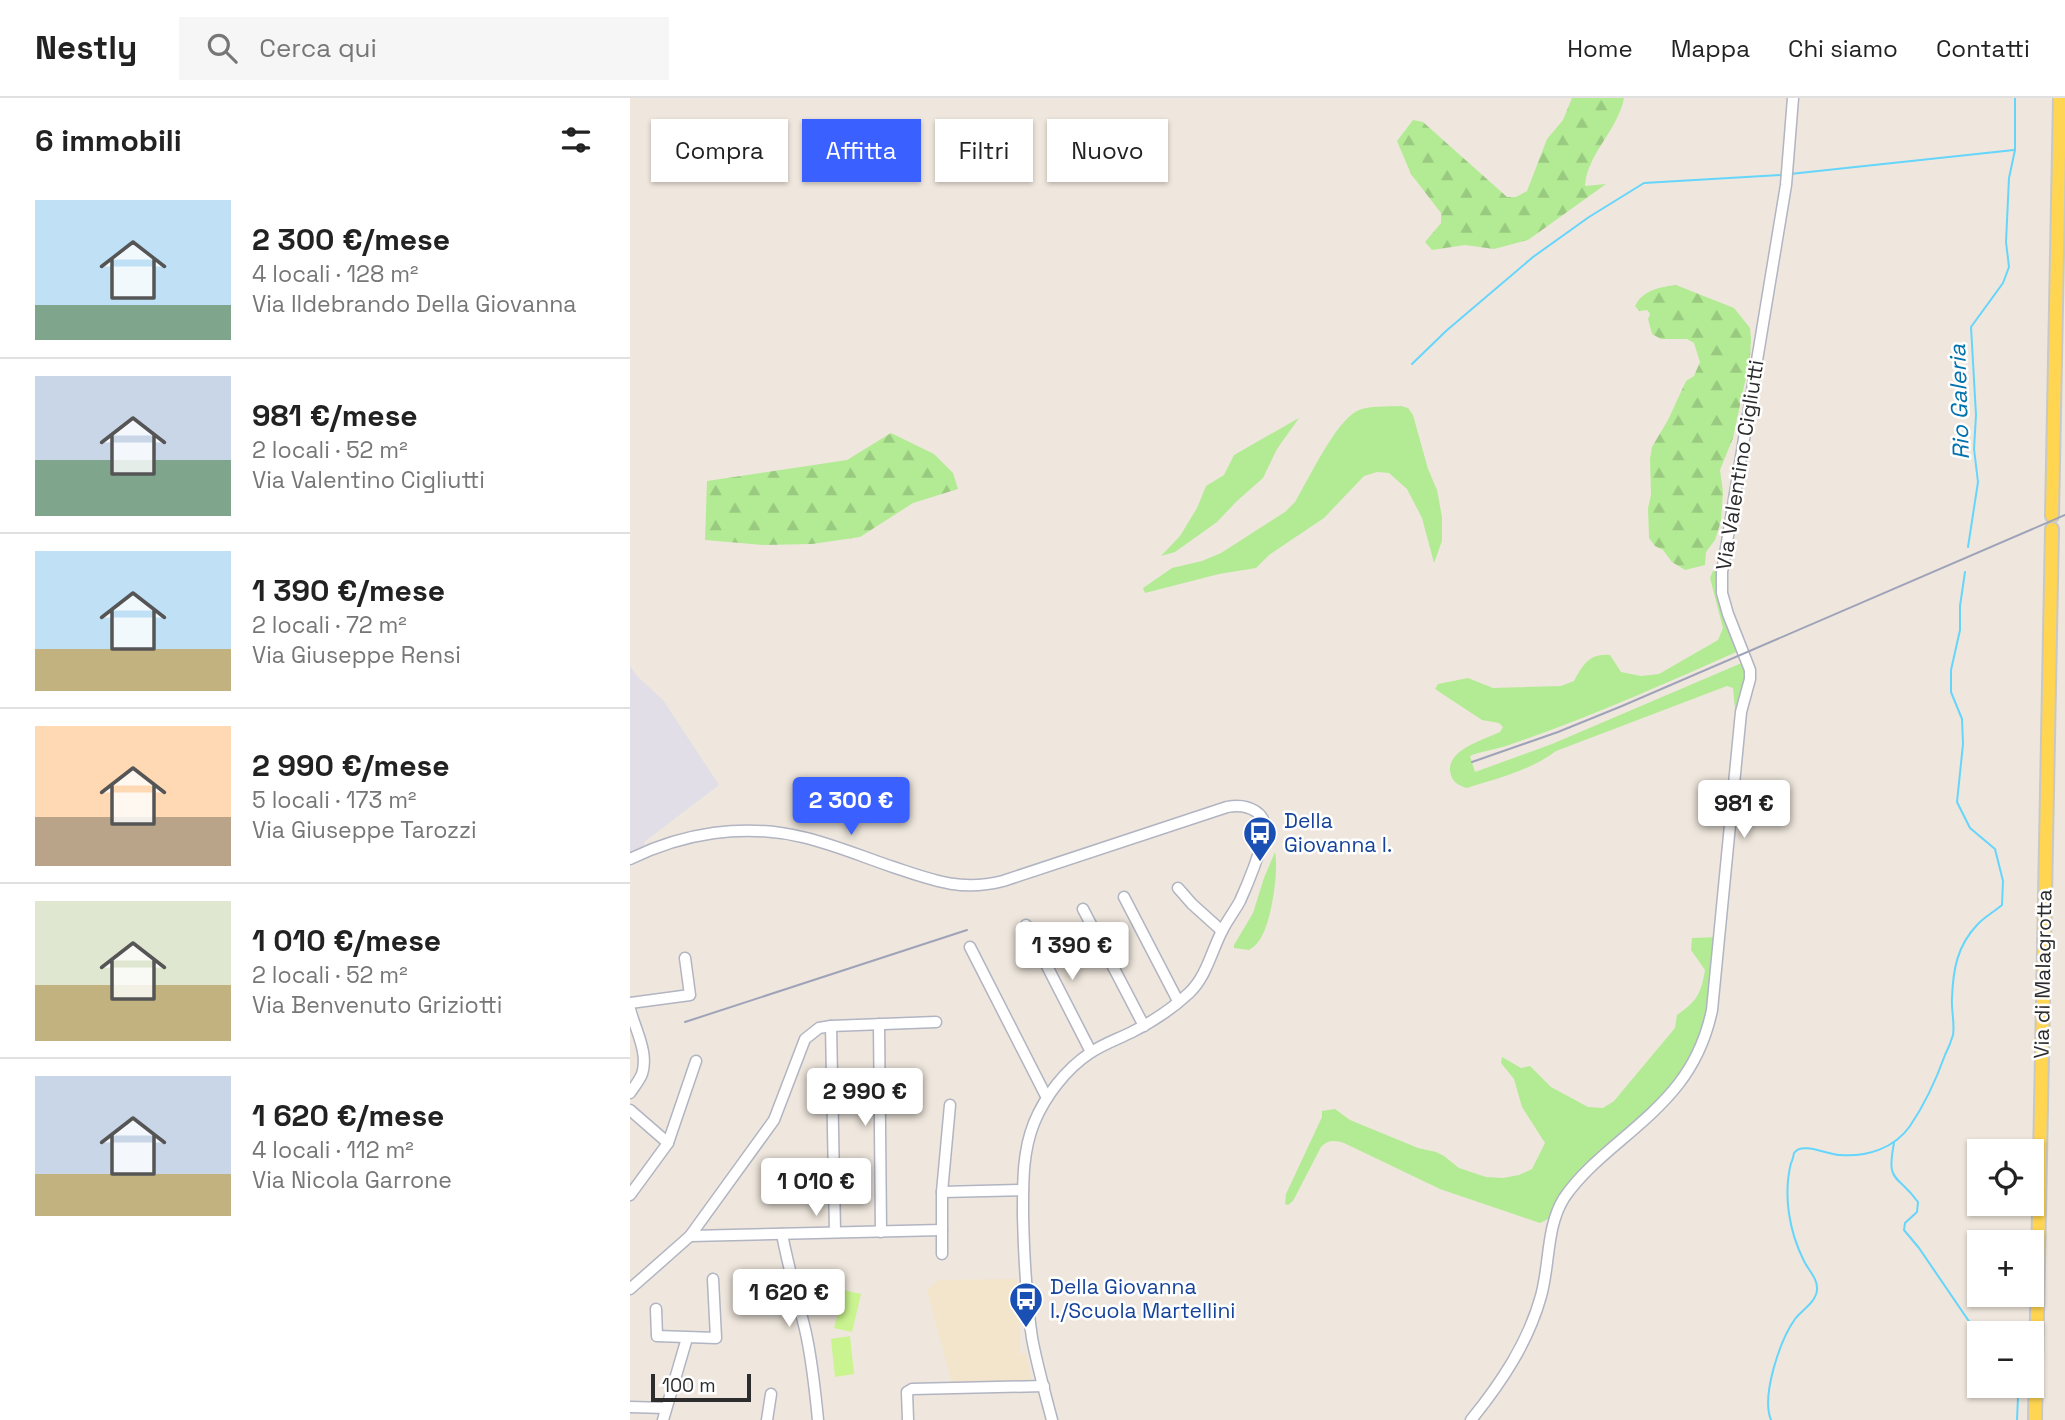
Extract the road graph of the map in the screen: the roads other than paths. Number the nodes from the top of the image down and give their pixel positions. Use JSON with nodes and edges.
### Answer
{"nodes":[{"id":1,"x":1793,"y":98,"type":"edge"},
{"id":2,"x":2060,"y":98,"type":"edge"},
{"id":3,"x":630,"y":859,"type":"edge"},
{"id":4,"x":1178,"y":888,"type":"dead end"},
{"id":5,"x":1124,"y":897,"type":"dead end"},
{"id":6,"x":1083,"y":909,"type":"dead end"},
{"id":7,"x":1026,"y":925,"type":"dead end"},
{"id":8,"x":1222,"y":931,"type":"junction"},
{"id":9,"x":970,"y":947,"type":"dead end"},
{"id":10,"x":685,"y":958,"type":"dead end"},
{"id":11,"x":1178,"y":1001,"type":"junction"},
{"id":12,"x":630,"y":1003,"type":"edge"},
{"id":13,"x":630,"y":1009,"type":"edge"},
{"id":14,"x":936,"y":1023,"type":"dead end"},
{"id":15,"x":879,"y":1024,"type":"junction"},
{"id":16,"x":831,"y":1026,"type":"junction"},
{"id":17,"x":1144,"y":1026,"type":"junction"},
{"id":18,"x":1091,"y":1052,"type":"junction"},
{"id":19,"x":696,"y":1061,"type":"dead end"},
{"id":20,"x":630,"y":1093,"type":"edge"},
{"id":21,"x":1047,"y":1098,"type":"junction"},
{"id":22,"x":950,"y":1105,"type":"dead end"},
{"id":23,"x":630,"y":1110,"type":"edge"},
{"id":24,"x":668,"y":1143,"type":"junction"},
{"id":25,"x":1023,"y":1190,"type":"junction"},
{"id":26,"x":942,"y":1192,"type":"junction"},
{"id":27,"x":630,"y":1195,"type":"edge"},
{"id":28,"x":942,"y":1230,"type":"junction"},
{"id":29,"x":835,"y":1232,"type":"junction"},
{"id":30,"x":881,"y":1232,"type":"junction"},
{"id":31,"x":782,"y":1234,"type":"junction"},
{"id":32,"x":690,"y":1236,"type":"junction"},
{"id":33,"x":942,"y":1254,"type":"dead end"},
{"id":34,"x":713,"y":1279,"type":"dead end"},
{"id":35,"x":630,"y":1289,"type":"edge"},
{"id":36,"x":656,"y":1309,"type":"dead end"},
{"id":37,"x":687,"y":1338,"type":"junction"},
{"id":38,"x":1044,"y":1386,"type":"junction"},
{"id":39,"x":771,"y":1394,"type":"dead end"},
{"id":40,"x":630,"y":1407,"type":"edge"},
{"id":41,"x":666,"y":1408,"type":"junction"},
{"id":42,"x":663,"y":1420,"type":"edge"},
{"id":43,"x":767,"y":1420,"type":"edge"},
{"id":44,"x":818,"y":1420,"type":"edge"},
{"id":45,"x":908,"y":1420,"type":"edge"},
{"id":46,"x":1052,"y":1420,"type":"edge"},
{"id":47,"x":1471,"y":1420,"type":"edge"},
{"id":48,"x":2035,"y":1420,"type":"edge"}],
"edges":[{"from":1,"to":47,"type":"street","name":"Via Valentino Cigliutti"},
{"from":2,"to":48,"type":"main road","name":"Via di Malagrotta"},
{"from":3,"to":8,"type":"street"},
{"from":4,"to":8,"type":"street"},
{"from":5,"to":11,"type":"street"},
{"from":6,"to":17,"type":"street"},
{"from":7,"to":18,"type":"street"},
{"from":8,"to":11,"type":"street"},
{"from":9,"to":21,"type":"street"},
{"from":10,"to":12,"type":"street"},
{"from":11,"to":17,"type":"street"},
{"from":13,"to":20,"type":"street"},
{"from":14,"to":15,"type":"street"},
{"from":15,"to":16,"type":"street"},
{"from":15,"to":30,"type":"street"},
{"from":16,"to":29,"type":"street"},
{"from":16,"to":32,"type":"street"},
{"from":17,"to":18,"type":"street"},
{"from":18,"to":21,"type":"street"},
{"from":19,"to":24,"type":"street"},
{"from":21,"to":25,"type":"street"},
{"from":22,"to":26,"type":"street"},
{"from":23,"to":24,"type":"street"},
{"from":24,"to":27,"type":"street"},
{"from":25,"to":26,"type":"street"},
{"from":25,"to":38,"type":"street"},
{"from":26,"to":28,"type":"street"},
{"from":28,"to":30,"type":"street"},
{"from":28,"to":33,"type":"street"},
{"from":29,"to":30,"type":"street"},
{"from":29,"to":31,"type":"street"},
{"from":31,"to":32,"type":"street"},
{"from":31,"to":44,"type":"street"},
{"from":32,"to":35,"type":"street"},
{"from":34,"to":37,"type":"street"},
{"from":36,"to":37,"type":"street"},
{"from":37,"to":41,"type":"street"},
{"from":38,"to":45,"type":"street"},
{"from":38,"to":46,"type":"street"},
{"from":39,"to":43,"type":"street"},
{"from":40,"to":41,"type":"street"},
{"from":41,"to":42,"type":"street"}]}
